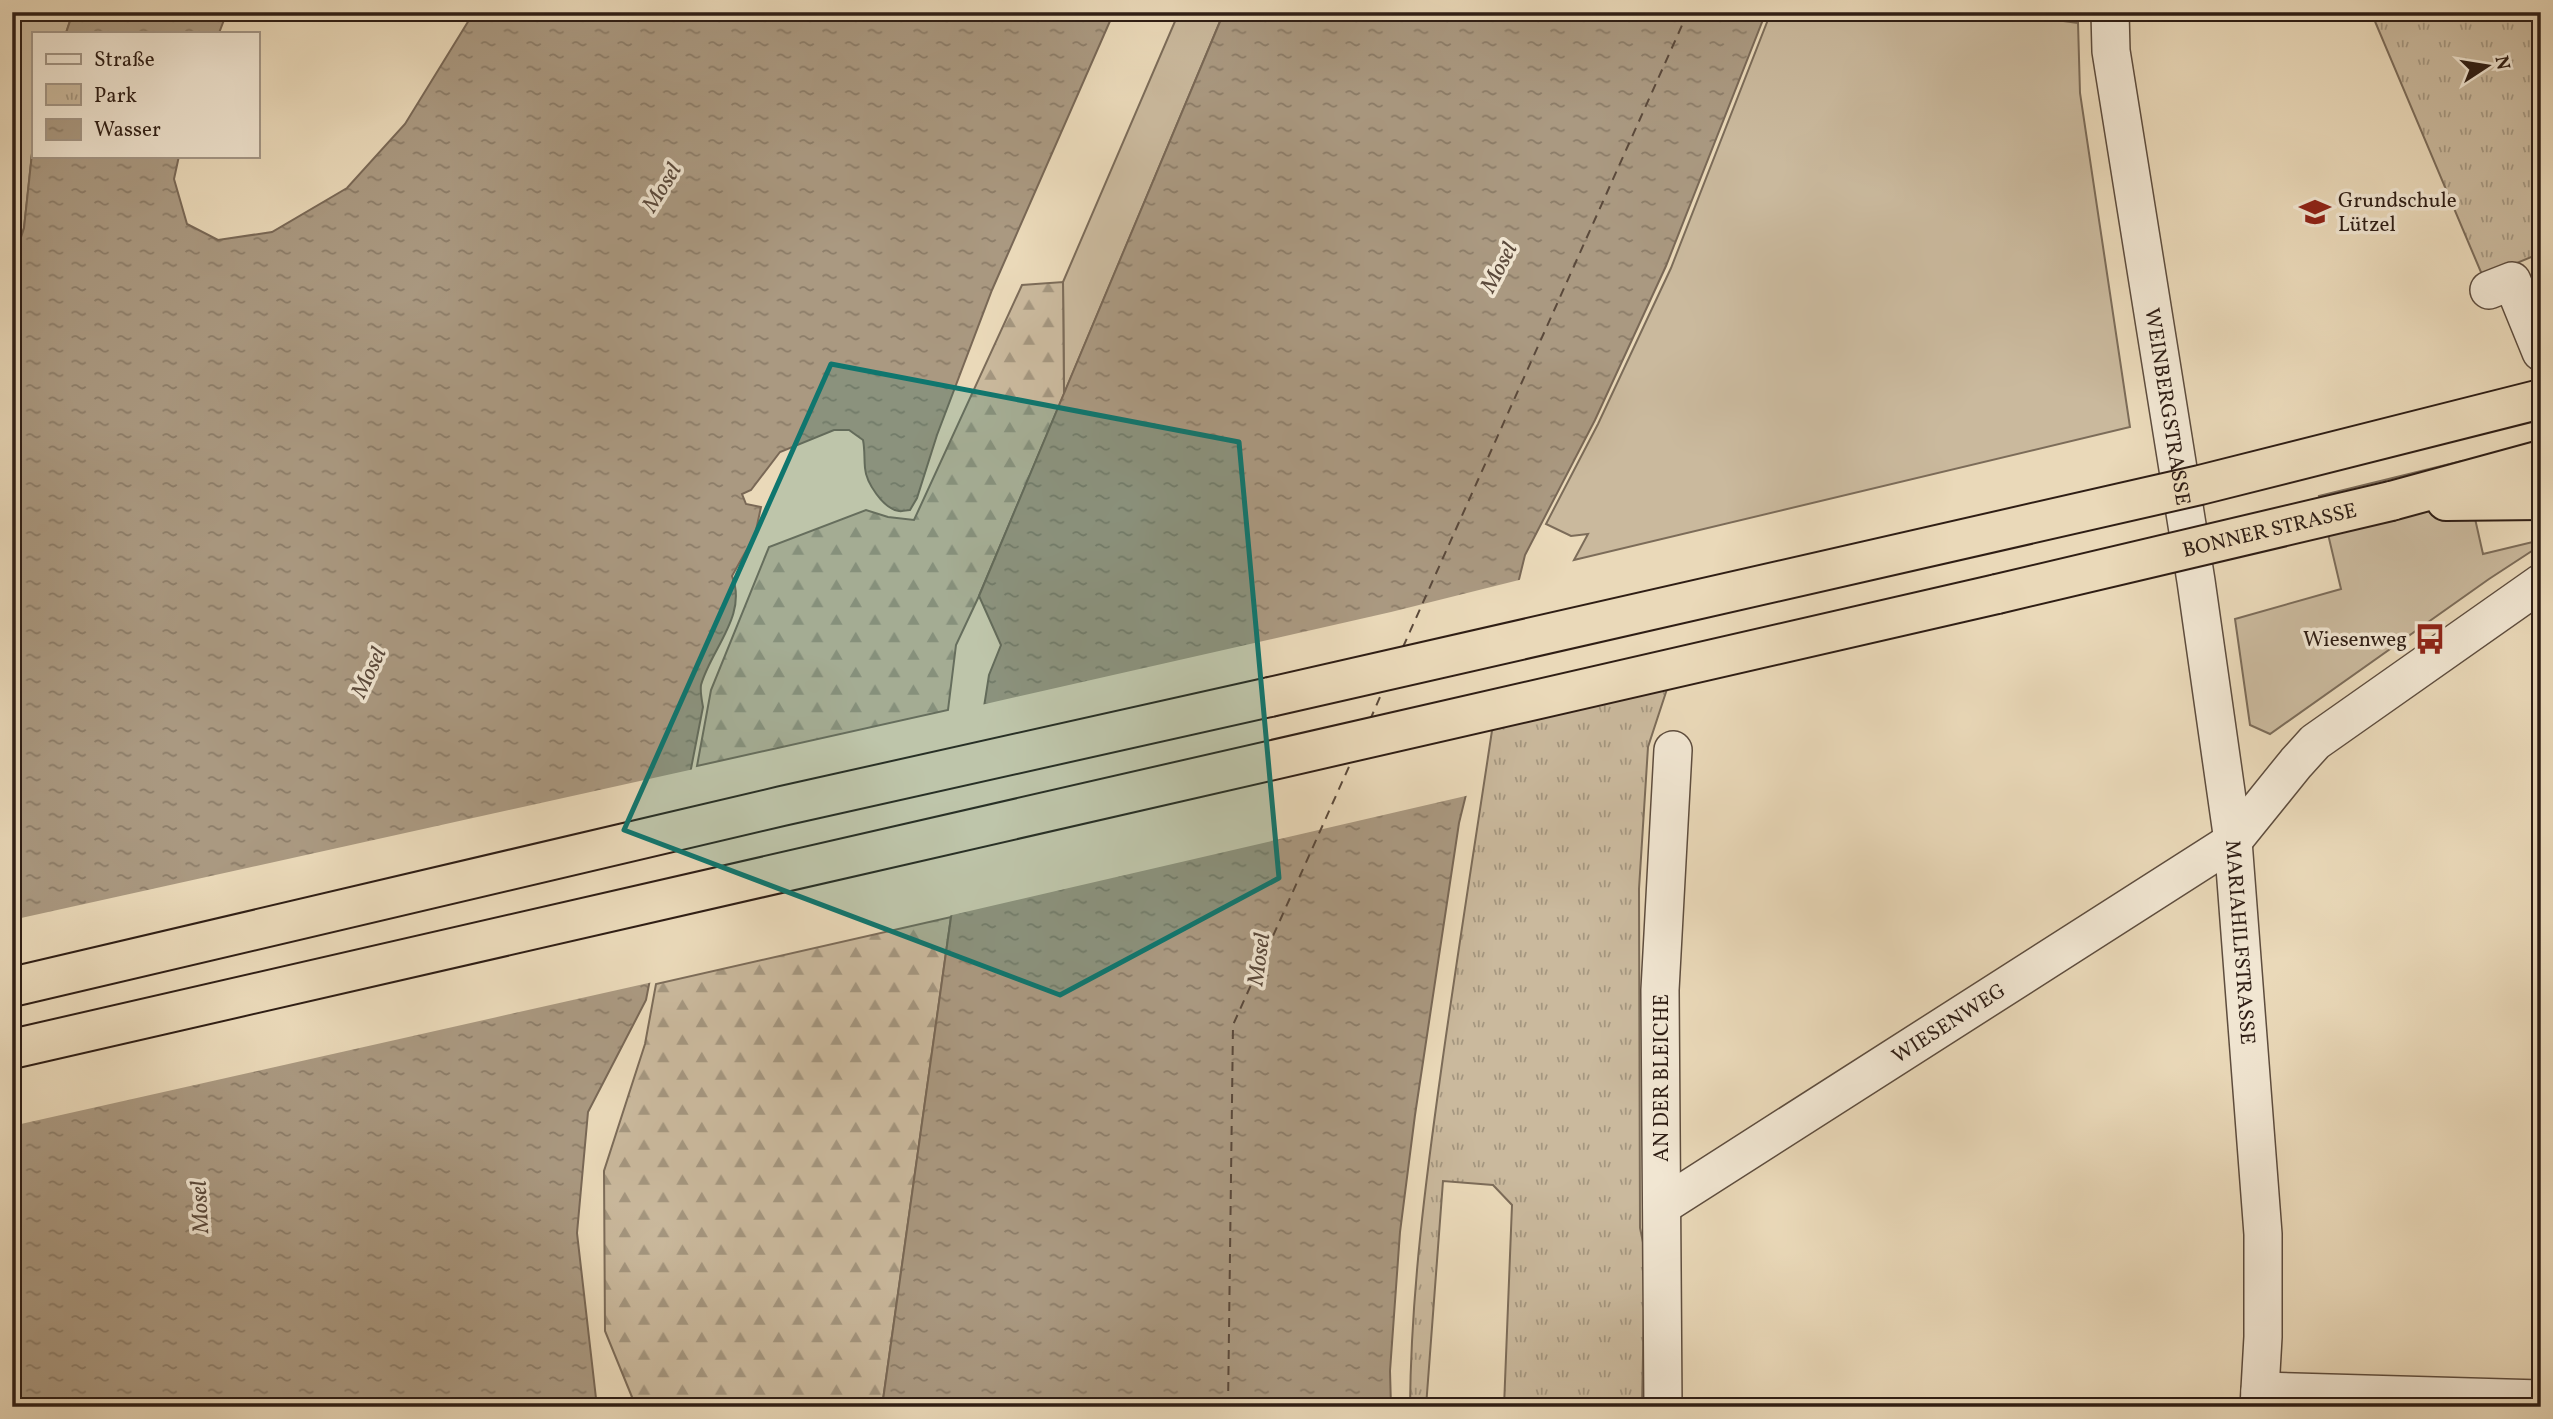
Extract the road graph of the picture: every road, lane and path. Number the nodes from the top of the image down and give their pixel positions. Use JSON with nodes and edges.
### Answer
{"nodes":[{"id":1,"x":2109,"y":12,"type":"edge"},
{"id":2,"x":2489,"y":290,"type":"dead end"},
{"id":3,"x":2541,"y":352,"type":"edge"},
{"id":4,"x":2541,"y":399,"type":"edge"},
{"id":5,"x":2541,"y":460,"type":"edge"},
{"id":6,"x":2541,"y":500,"type":"edge"},
{"id":7,"x":2391,"y":501,"type":"junction"},
{"id":8,"x":2541,"y":583,"type":"edge"},
{"id":9,"x":1673,"y":750,"type":"dead end"},
{"id":10,"x":2233,"y":841,"type":"junction"},
{"id":11,"x":12,"y":986,"type":"edge"},
{"id":12,"x":12,"y":1049,"type":"edge"},
{"id":13,"x":1662,"y":1206,"type":"junction"},
{"id":14,"x":2260,"y":1399,"type":"edge"},
{"id":15,"x":2541,"y":1399,"type":"edge"},
{"id":16,"x":1663,"y":1407,"type":"edge"}],
"edges":[{"from":1,"to":10,"type":"street","name":"WEINBERGSTRASSE"},
{"from":2,"to":3,"type":"street"},
{"from":4,"to":11,"type":"highway","bridge":true},
{"from":5,"to":7,"type":"highway","name":"BONNER STRASSE"},
{"from":6,"to":7,"type":"highway"},
{"from":7,"to":12,"type":"highway","name":"BONNER STRASSE","bridge":true},
{"from":8,"to":10,"type":"street","name":"MARIAHILFSTRASSE"},
{"from":9,"to":13,"type":"street","name":"AN DER BLEICHE"},
{"from":10,"to":13,"type":"street","name":"WIESENWEG"},
{"from":10,"to":14,"type":"street","name":"MARIAHILFSTRASSE"},
{"from":13,"to":16,"type":"street","name":"AN DER BLEICHE"},
{"from":14,"to":15,"type":"street"}]}
